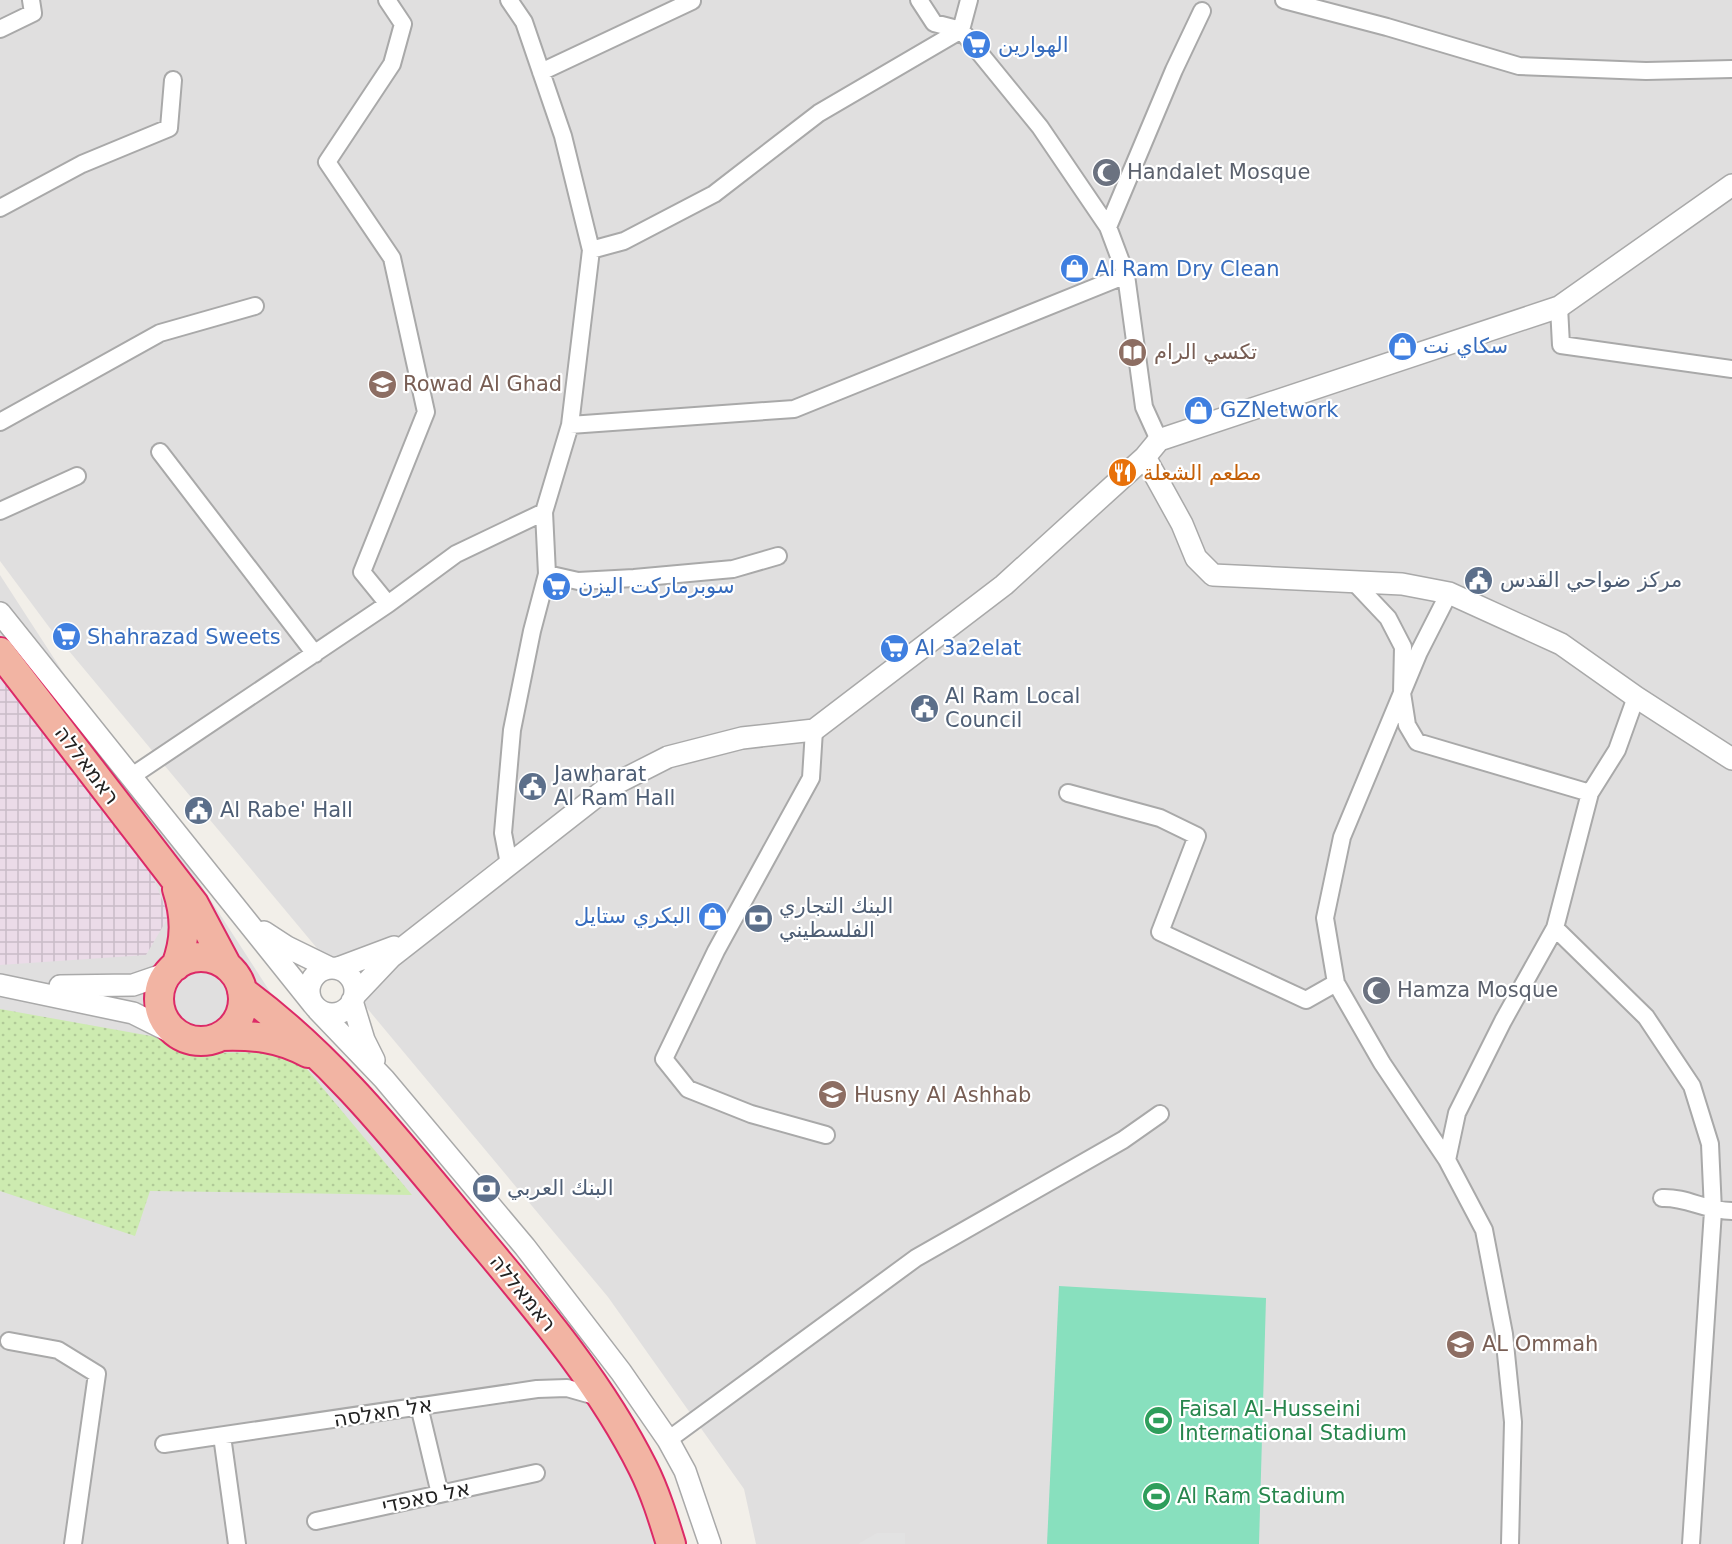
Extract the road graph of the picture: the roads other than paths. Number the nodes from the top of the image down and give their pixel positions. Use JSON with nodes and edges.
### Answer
{"nodes":[{"id":1,"x":31,"y":0,"type":"edge"},
{"id":2,"x":387,"y":0,"type":"edge"},
{"id":3,"x":508,"y":0,"type":"edge"},
{"id":4,"x":919,"y":0,"type":"edge"},
{"id":5,"x":969,"y":0,"type":"edge"},
{"id":6,"x":1284,"y":0,"type":"edge"},
{"id":7,"x":693,"y":1,"type":"edge"},
{"id":8,"x":1202,"y":11,"type":"dead end"},
{"id":9,"x":0,"y":29,"type":"edge"},
{"id":10,"x":961,"y":30,"type":"junction"},
{"id":11,"x":1732,"y":69,"type":"edge"},
{"id":12,"x":541,"y":72,"type":"junction"},
{"id":13,"x":173,"y":80,"type":"dead end"},
{"id":14,"x":1732,"y":185,"type":"edge"},
{"id":15,"x":0,"y":208,"type":"edge"},
{"id":16,"x":1108,"y":227,"type":"junction"},
{"id":17,"x":591,"y":250,"type":"junction"},
{"id":18,"x":1126,"y":275,"type":"junction"},
{"id":19,"x":255,"y":306,"type":"dead end"},
{"id":20,"x":1559,"y":307,"type":"junction"},
{"id":21,"x":1732,"y":369,"type":"edge"},
{"id":22,"x":0,"y":422,"type":"edge"},
{"id":23,"x":570,"y":425,"type":"junction"},
{"id":24,"x":1159,"y":440,"type":"junction"},
{"id":25,"x":160,"y":452,"type":"dead end"},
{"id":26,"x":1145,"y":457,"type":"junction"},
{"id":27,"x":77,"y":476,"type":"dead end"},
{"id":28,"x":0,"y":511,"type":"edge"},
{"id":29,"x":544,"y":512,"type":"junction"},
{"id":30,"x":778,"y":556,"type":"dead end"},
{"id":31,"x":547,"y":574,"type":"junction"},
{"id":32,"x":1354,"y":582,"type":"junction"},
{"id":33,"x":1449,"y":593,"type":"junction"},
{"id":34,"x":388,"y":604,"type":"junction"},
{"id":35,"x":0,"y":613,"type":"edge"},
{"id":36,"x":0,"y":652,"type":"edge"},
{"id":37,"x":315,"y":654,"type":"junction"},
{"id":38,"x":1402,"y":693,"type":"junction"},
{"id":39,"x":1636,"y":697,"type":"junction"},
{"id":40,"x":814,"y":730,"type":"junction"},
{"id":41,"x":1732,"y":759,"type":"edge"},
{"id":42,"x":132,"y":776,"type":"junction"},
{"id":43,"x":1068,"y":793,"type":"dead end"},
{"id":44,"x":1590,"y":793,"type":"junction"},
{"id":45,"x":508,"y":864,"type":"junction"},
{"id":46,"x":173,"y":878,"type":"junction"},
{"id":47,"x":243,"y":914,"type":"junction"},
{"id":48,"x":444,"y":918,"type":"junction"},
{"id":49,"x":1555,"y":928,"type":"junction"},
{"id":50,"x":227,"y":966,"type":"junction"},
{"id":51,"x":334,"y":968,"type":"junction"},
{"id":52,"x":172,"y":969,"type":"junction"},
{"id":53,"x":1336,"y":983,"type":"junction"},
{"id":54,"x":0,"y":985,"type":"edge"},
{"id":55,"x":242,"y":991,"type":"junction"},
{"id":56,"x":353,"y":998,"type":"junction"},
{"id":57,"x":316,"y":1007,"type":"junction"},
{"id":58,"x":180,"y":1036,"type":"junction"},
{"id":59,"x":221,"y":1036,"type":"junction"},
{"id":60,"x":334,"y":1068,"type":"junction"},
{"id":61,"x":384,"y":1079,"type":"junction"},
{"id":62,"x":1160,"y":1114,"type":"dead end"},
{"id":63,"x":826,"y":1135,"type":"dead end"},
{"id":64,"x":1447,"y":1160,"type":"junction"},
{"id":65,"x":1662,"y":1197,"type":"dead end"},
{"id":66,"x":1713,"y":1211,"type":"junction"},
{"id":67,"x":1732,"y":1211,"type":"edge"},
{"id":68,"x":9,"y":1341,"type":"dead end"},
{"id":69,"x":602,"y":1398,"type":"junction"},
{"id":70,"x":419,"y":1406,"type":"junction"},
{"id":71,"x":222,"y":1436,"type":"junction"},
{"id":72,"x":668,"y":1440,"type":"junction"},
{"id":73,"x":164,"y":1444,"type":"dead end"},
{"id":74,"x":536,"y":1473,"type":"dead end"},
{"id":75,"x":440,"y":1494,"type":"junction"},
{"id":76,"x":316,"y":1521,"type":"dead end"},
{"id":77,"x":73,"y":1544,"type":"edge"},
{"id":78,"x":237,"y":1544,"type":"edge"},
{"id":79,"x":671,"y":1544,"type":"edge"},
{"id":80,"x":710,"y":1544,"type":"edge"},
{"id":81,"x":1509,"y":1544,"type":"edge"},
{"id":82,"x":1691,"y":1544,"type":"edge"}],
"edges":[{"from":1,"to":9,"type":"street"},
{"from":2,"to":34,"type":"street"},
{"from":3,"to":12,"type":"street"},
{"from":4,"to":10,"type":"street"},
{"from":5,"to":10,"type":"street"},
{"from":6,"to":11,"type":"street"},
{"from":7,"to":12,"type":"street"},
{"from":8,"to":16,"type":"street"},
{"from":10,"to":16,"type":"street"},
{"from":10,"to":17,"type":"street"},
{"from":12,"to":17,"type":"street"},
{"from":13,"to":15,"type":"street"},
{"from":14,"to":20,"type":"street"},
{"from":16,"to":18,"type":"street"},
{"from":17,"to":23,"type":"street"},
{"from":18,"to":23,"type":"street"},
{"from":18,"to":24,"type":"street"},
{"from":19,"to":22,"type":"street"},
{"from":20,"to":21,"type":"street"},
{"from":20,"to":24,"type":"street"},
{"from":23,"to":29,"type":"street"},
{"from":24,"to":26,"type":"street"},
{"from":25,"to":37,"type":"street"},
{"from":26,"to":32,"type":"street"},
{"from":26,"to":40,"type":"street"},
{"from":27,"to":28,"type":"street"},
{"from":29,"to":31,"type":"street"},
{"from":29,"to":34,"type":"street"},
{"from":30,"to":31,"type":"street"},
{"from":31,"to":45,"type":"street"},
{"from":32,"to":33,"type":"street"},
{"from":32,"to":38,"type":"street"},
{"from":33,"to":38,"type":"street"},
{"from":33,"to":39,"type":"street"},
{"from":34,"to":37,"type":"street"},
{"from":35,"to":42,"type":"street"},
{"from":36,"to":46,"type":"highway","name":"ראמאללה"},
{"from":37,"to":42,"type":"street"},
{"from":38,"to":44,"type":"street"},
{"from":38,"to":53,"type":"street"},
{"from":39,"to":41,"type":"street"},
{"from":39,"to":44,"type":"street"},
{"from":40,"to":45,"type":"street"},
{"from":40,"to":63,"type":"street"},
{"from":42,"to":47,"type":"street"},
{"from":43,"to":53,"type":"street"},
{"from":44,"to":49,"type":"street"},
{"from":45,"to":48,"type":"street"},
{"from":46,"to":50,"type":"highway","name":"ראמאללה"},
{"from":46,"to":52,"type":"highway","name":"ראמאללה"},
{"from":47,"to":51,"type":"street"},
{"from":47,"to":57,"type":"street"},
{"from":48,"to":51,"type":"street"},
{"from":48,"to":56,"type":"street"},
{"from":49,"to":64,"type":"street"},
{"from":49,"to":66,"type":"street"},
{"from":50,"to":52,"type":"highway"},
{"from":50,"to":55,"type":"highway"},
{"from":51,"to":56,"type":"street"},
{"from":51,"to":57,"type":"street"},
{"from":52,"to":54,"type":"street"},
{"from":52,"to":58,"type":"highway"},
{"from":53,"to":64,"type":"street"},
{"from":54,"to":58,"type":"street"},
{"from":55,"to":59,"type":"highway"},
{"from":55,"to":60,"type":"highway","name":"ראמאללה"},
{"from":56,"to":57,"type":"street"},
{"from":56,"to":61,"type":"street"},
{"from":57,"to":61,"type":"street"},
{"from":58,"to":59,"type":"highway"},
{"from":59,"to":60,"type":"highway","name":"ראמאללה"},
{"from":60,"to":69,"type":"highway","name":"ראמאללה"},
{"from":61,"to":72,"type":"street"},
{"from":62,"to":72,"type":"street"},
{"from":64,"to":81,"type":"street"},
{"from":65,"to":66,"type":"street"},
{"from":66,"to":67,"type":"street"},
{"from":66,"to":82,"type":"street"},
{"from":68,"to":77,"type":"street"},
{"from":69,"to":70,"type":"street","name":"אל חאלסה"},
{"from":69,"to":79,"type":"highway","name":"ראמאללה"},
{"from":70,"to":71,"type":"street","name":"אל חאלסה"},
{"from":70,"to":75,"type":"street"},
{"from":71,"to":73,"type":"street","name":"אל חאלסה"},
{"from":71,"to":78,"type":"street"},
{"from":72,"to":80,"type":"street"},
{"from":74,"to":75,"type":"street","name":"אל סאפדי"},
{"from":75,"to":76,"type":"street","name":"אל סאפדי"}]}
